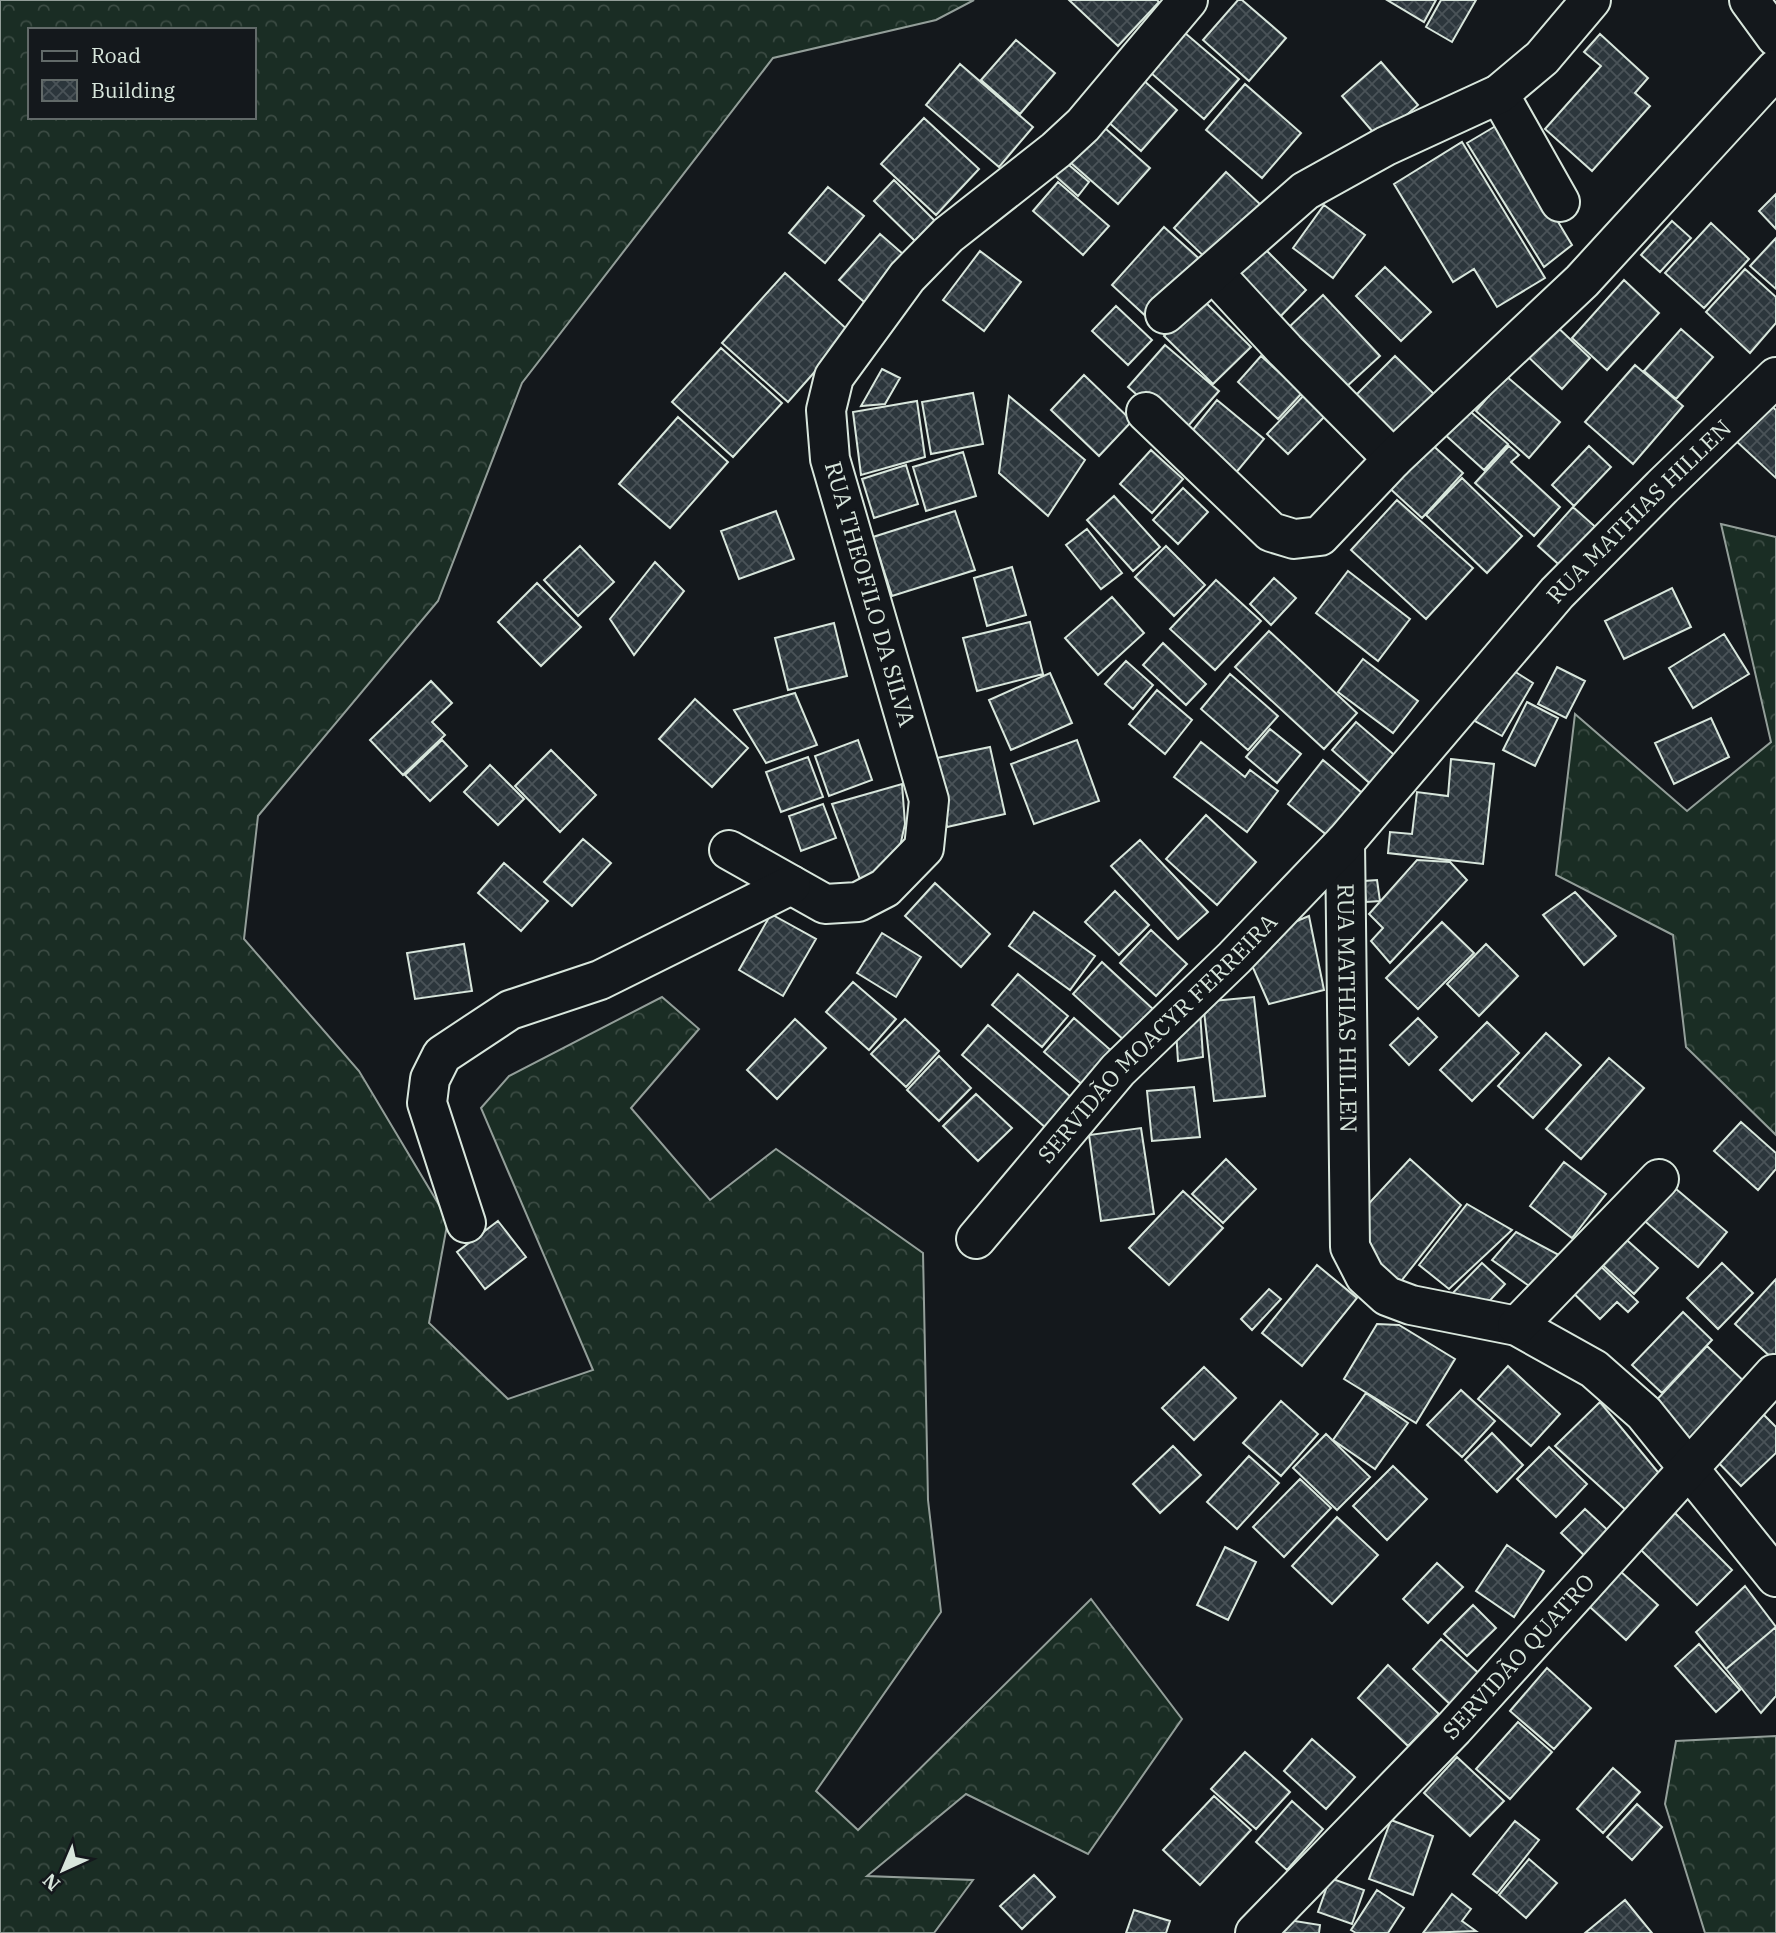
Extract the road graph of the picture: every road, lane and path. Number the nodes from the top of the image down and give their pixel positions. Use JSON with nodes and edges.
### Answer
{"nodes":[{"id":1,"x":1188,"y":0,"type":"edge"},
{"id":2,"x":1591,"y":0,"type":"edge"},
{"id":3,"x":1749,"y":0,"type":"edge"},
{"id":4,"x":1776,"y":37,"type":"edge"},
{"id":5,"x":1776,"y":69,"type":"edge"},
{"id":6,"x":1499,"y":94,"type":"junction"},
{"id":7,"x":1560,"y":202,"type":"dead end"},
{"id":8,"x":1214,"y":273,"type":"junction"},
{"id":9,"x":1165,"y":314,"type":"dead end"},
{"id":10,"x":1776,"y":377,"type":"edge"},
{"id":11,"x":1146,"y":412,"type":"dead end"},
{"id":12,"x":1393,"y":459,"type":"junction"},
{"id":13,"x":1345,"y":842,"type":"junction"},
{"id":14,"x":729,"y":850,"type":"dead end"},
{"id":15,"x":791,"y":885,"type":"junction"},
{"id":16,"x":1659,"y":1179,"type":"dead end"},
{"id":17,"x":466,"y":1223,"type":"dead end"},
{"id":18,"x":976,"y":1239,"type":"dead end"},
{"id":19,"x":1517,"y":1326,"type":"junction"},
{"id":20,"x":1774,"y":1374,"type":"edge"},
{"id":21,"x":1688,"y":1468,"type":"junction"},
{"id":22,"x":1776,"y":1577,"type":"edge"},
{"id":23,"x":1255,"y":1933,"type":"edge"}],
"edges":[{"from":1,"to":15,"type":"street","name":"RUA THEOFILO DA SILVA"},
{"from":2,"to":6,"type":"street"},
{"from":3,"to":4,"type":"street"},
{"from":5,"to":12,"type":"street"},
{"from":6,"to":7,"type":"street"},
{"from":6,"to":8,"type":"street"},
{"from":8,"to":9,"type":"street"},
{"from":8,"to":12,"type":"street"},
{"from":10,"to":13,"type":"street","name":"RUA MATHIAS HILLEN"},
{"from":11,"to":12,"type":"street"},
{"from":13,"to":18,"type":"street","name":"SERVIDÃO MOACYR FERREIRA"},
{"from":13,"to":19,"type":"street","name":"RUA MATHIAS HILLEN"},
{"from":14,"to":15,"type":"street","name":"RUA THEOFILO DA SILVA"},
{"from":15,"to":17,"type":"street"},
{"from":16,"to":19,"type":"street"},
{"from":19,"to":21,"type":"street","name":"RUA MATHIAS HILLEN"},
{"from":20,"to":21,"type":"street","name":"SERVIDÃO QUATRO"},
{"from":21,"to":22,"type":"street","name":"RUA MATHIAS HILLEN"},
{"from":21,"to":23,"type":"street","name":"SERVIDÃO QUATRO"}]}
